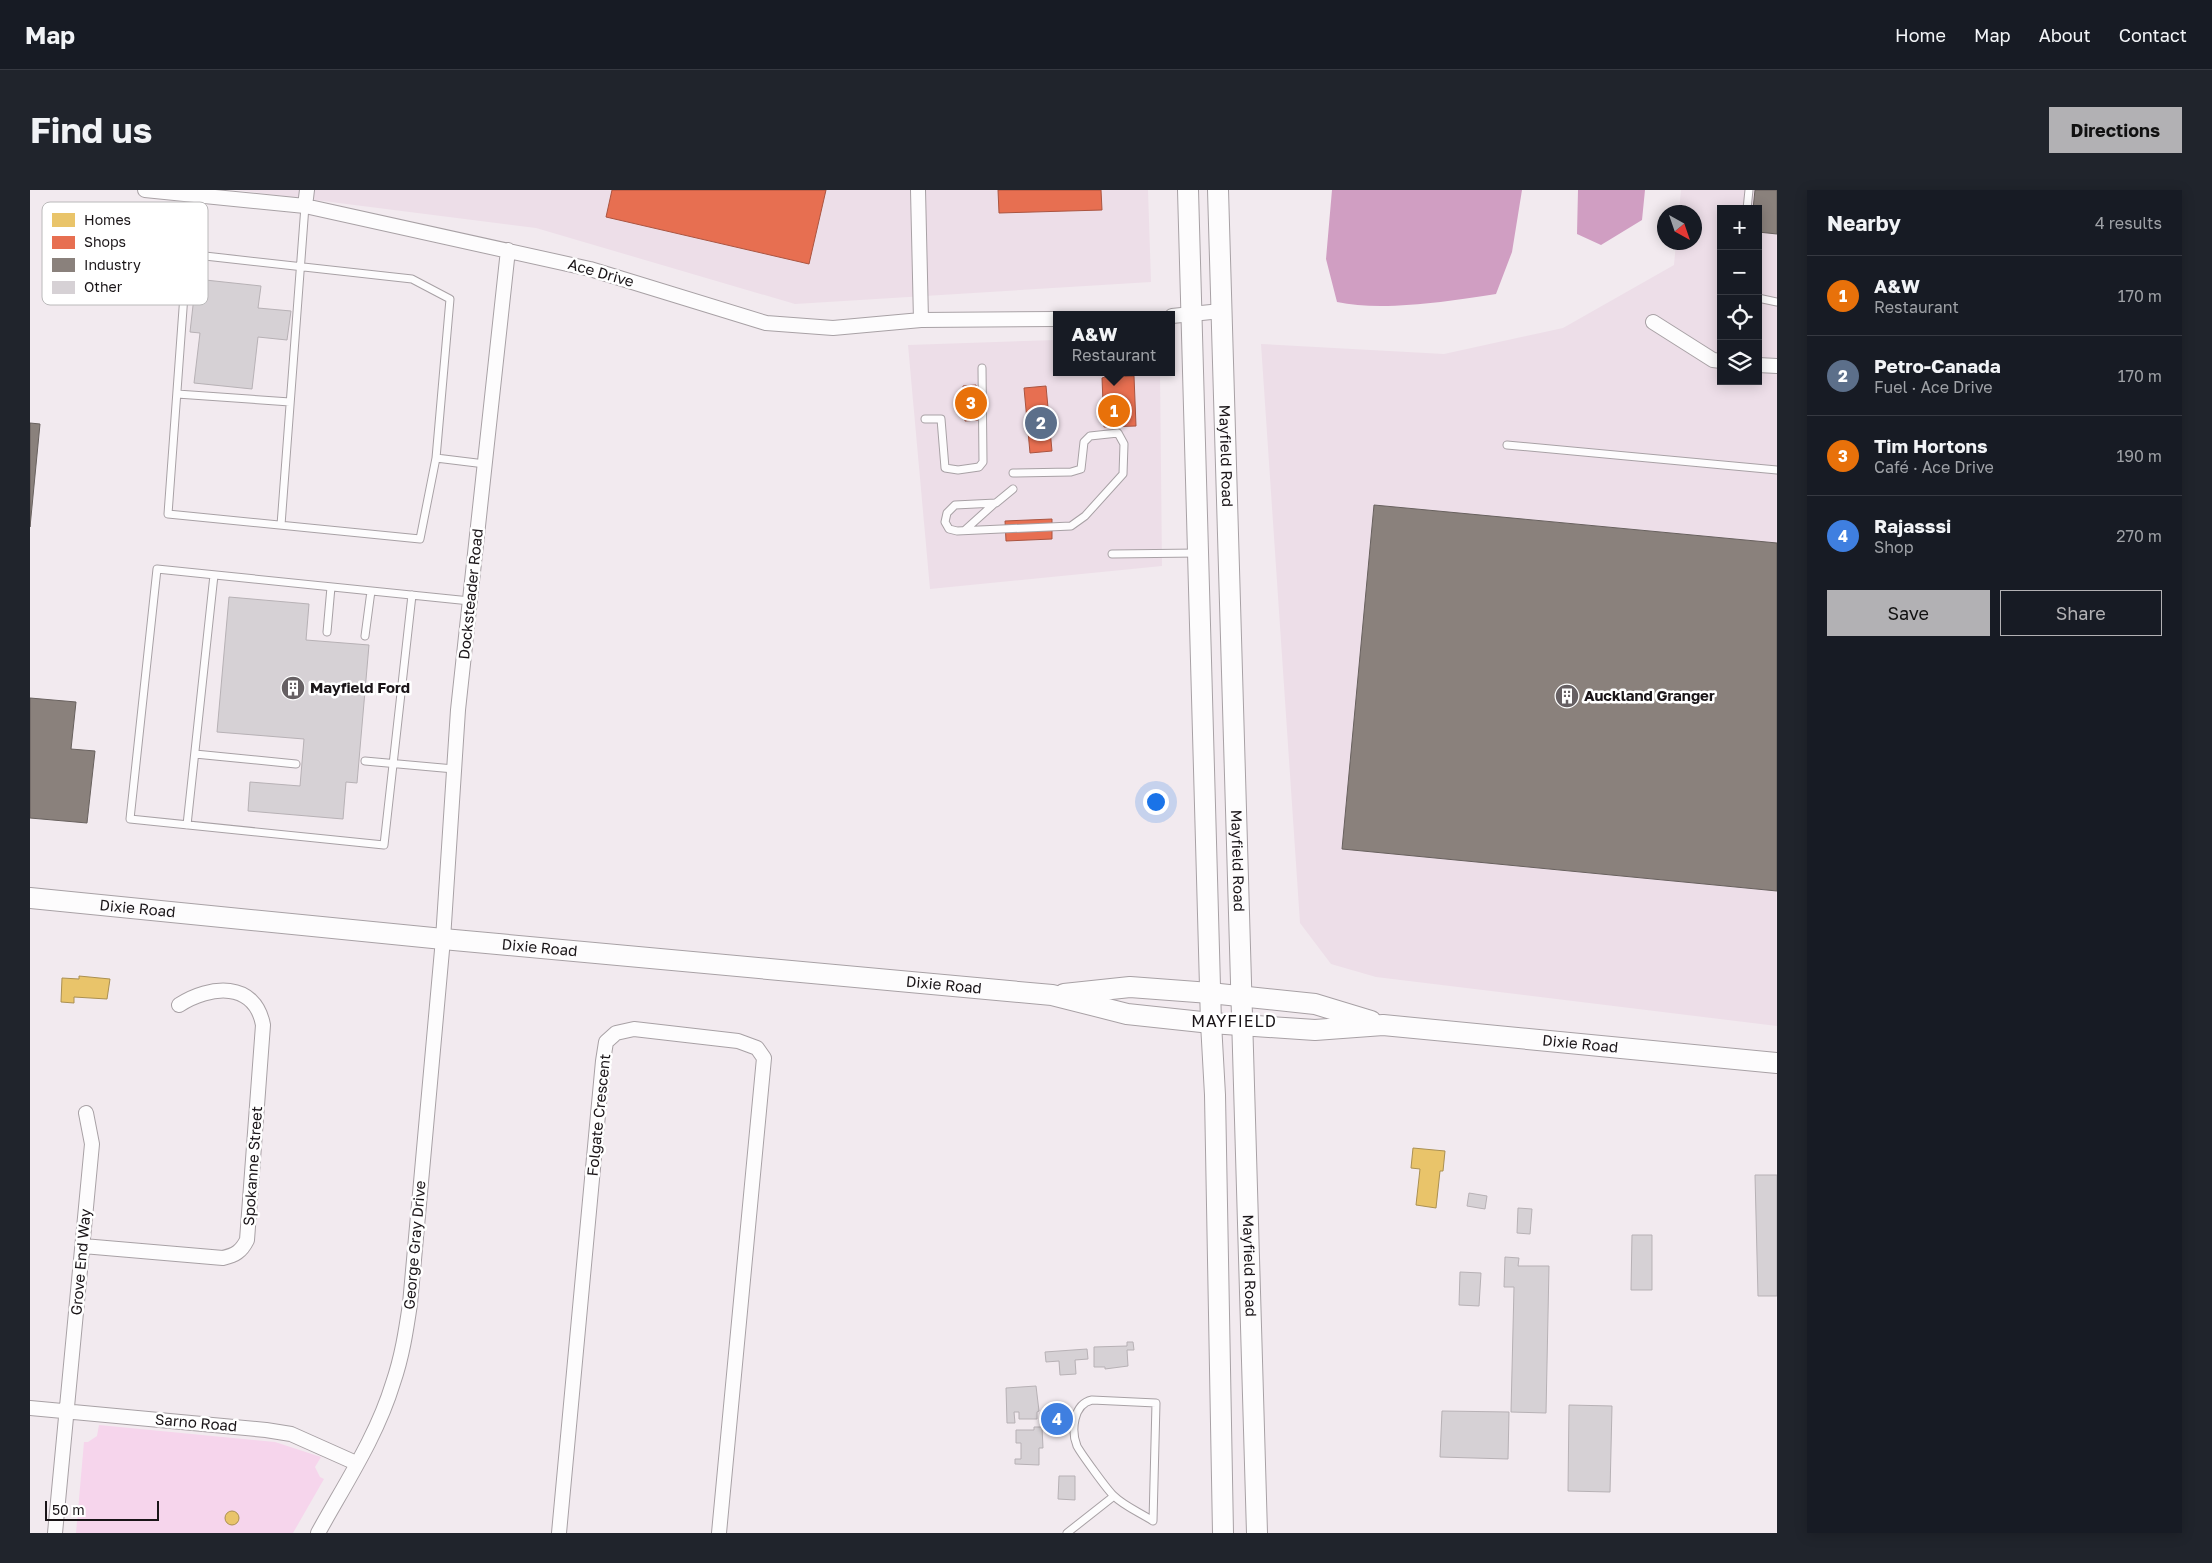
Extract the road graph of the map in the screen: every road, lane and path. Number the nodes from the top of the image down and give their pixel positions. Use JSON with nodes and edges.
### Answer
{"nodes":[{"id":1,"x":145,"y":190,"type":"edge"},
{"id":2,"x":307,"y":190,"type":"edge"},
{"id":3,"x":918,"y":190,"type":"edge"},
{"id":4,"x":1188,"y":190,"type":"edge"},
{"id":5,"x":1218,"y":190,"type":"edge"},
{"id":6,"x":1749,"y":190,"type":"edge"},
{"id":7,"x":1747,"y":205,"type":"edge"},
{"id":8,"x":305,"y":206,"type":"junction"},
{"id":9,"x":508,"y":250,"type":"junction"},
{"id":10,"x":208,"y":256,"type":"edge"},
{"id":11,"x":301,"y":267,"type":"junction"},
{"id":12,"x":1762,"y":299,"type":"edge"},
{"id":13,"x":1777,"y":302,"type":"edge"},
{"id":14,"x":183,"y":305,"type":"edge"},
{"id":15,"x":1221,"y":311,"type":"junction"},
{"id":16,"x":1181,"y":315,"type":"edge"},
{"id":17,"x":1053,"y":319,"type":"edge"},
{"id":18,"x":921,"y":320,"type":"junction"},
{"id":19,"x":1653,"y":322,"type":"dead end"},
{"id":20,"x":1717,"y":360,"type":"edge"},
{"id":21,"x":1762,"y":365,"type":"edge"},
{"id":22,"x":1777,"y":366,"type":"edge"},
{"id":23,"x":982,"y":368,"type":"dead end"},
{"id":24,"x":177,"y":394,"type":"junction"},
{"id":25,"x":290,"y":402,"type":"junction"},
{"id":26,"x":925,"y":419,"type":"dead end"},
{"id":27,"x":1507,"y":445,"type":"dead end"},
{"id":28,"x":436,"y":458,"type":"junction"},
{"id":29,"x":485,"y":464,"type":"junction"},
{"id":30,"x":1777,"y":470,"type":"edge"},
{"id":31,"x":1013,"y":473,"type":"dead end"},
{"id":32,"x":1014,"y":489,"type":"dead end"},
{"id":33,"x":996,"y":503,"type":"junction"},
{"id":34,"x":281,"y":525,"type":"junction"},
{"id":35,"x":965,"y":530,"type":"junction"},
{"id":36,"x":1198,"y":553,"type":"junction"},
{"id":37,"x":1112,"y":554,"type":"dead end"},
{"id":38,"x":214,"y":574,"type":"junction"},
{"id":39,"x":331,"y":587,"type":"junction"},
{"id":40,"x":371,"y":591,"type":"junction"},
{"id":41,"x":412,"y":595,"type":"junction"},
{"id":42,"x":470,"y":601,"type":"junction"},
{"id":43,"x":327,"y":632,"type":"dead end"},
{"id":44,"x":365,"y":636,"type":"dead end"},
{"id":45,"x":195,"y":754,"type":"junction"},
{"id":46,"x":365,"y":761,"type":"dead end"},
{"id":47,"x":296,"y":764,"type":"dead end"},
{"id":48,"x":393,"y":764,"type":"junction"},
{"id":49,"x":454,"y":769,"type":"junction"},
{"id":50,"x":188,"y":825,"type":"junction"},
{"id":51,"x":30,"y":898,"type":"edge"},
{"id":52,"x":443,"y":939,"type":"junction"},
{"id":53,"x":1210,"y":993,"type":"junction"},
{"id":54,"x":1052,"y":995,"type":"junction"},
{"id":55,"x":1242,"y":997,"type":"junction"},
{"id":56,"x":179,"y":1005,"type":"dead end"},
{"id":57,"x":1211,"y":1023,"type":"junction"},
{"id":58,"x":1243,"y":1025,"type":"junction"},
{"id":59,"x":1383,"y":1025,"type":"junction"},
{"id":60,"x":1777,"y":1063,"type":"edge"},
{"id":61,"x":86,"y":1113,"type":"dead end"},
{"id":62,"x":83,"y":1246,"type":"junction"},
{"id":63,"x":30,"y":1408,"type":"edge"},
{"id":64,"x":67,"y":1412,"type":"junction"},
{"id":65,"x":356,"y":1463,"type":"junction"},
{"id":66,"x":1114,"y":1496,"type":"junction"},
{"id":67,"x":56,"y":1533,"type":"edge"},
{"id":68,"x":318,"y":1533,"type":"edge"},
{"id":69,"x":559,"y":1533,"type":"edge"},
{"id":70,"x":719,"y":1533,"type":"edge"},
{"id":71,"x":1067,"y":1533,"type":"edge"},
{"id":72,"x":1223,"y":1533,"type":"edge"},
{"id":73,"x":1257,"y":1533,"type":"edge"}],
"edges":[{"from":1,"to":8,"type":"street","name":"Ace Drive"},
{"from":2,"to":8,"type":"street"},
{"from":3,"to":18,"type":"street"},
{"from":4,"to":16,"type":"main road","name":"Mayfield Road"},
{"from":5,"to":15,"type":"main road","name":"Mayfield Road"},
{"from":6,"to":7,"type":"lane"},
{"from":8,"to":9,"type":"street","name":"Ace Drive"},
{"from":8,"to":11,"type":"lane"},
{"from":9,"to":18,"type":"street","name":"Ace Drive"},
{"from":9,"to":29,"type":"street","name":"Docksteader Road"},
{"from":10,"to":11,"type":"lane"},
{"from":11,"to":25,"type":"lane"},
{"from":11,"to":28,"type":"lane"},
{"from":12,"to":13,"type":"lane"},
{"from":14,"to":24,"type":"lane"},
{"from":15,"to":16,"type":"street"},
{"from":15,"to":55,"type":"main road","name":"Mayfield Road"},
{"from":16,"to":36,"type":"main road","name":"Mayfield Road"},
{"from":17,"to":18,"type":"street","name":"Ace Drive"},
{"from":19,"to":20,"type":"street"},
{"from":21,"to":22,"type":"street"},
{"from":23,"to":26,"type":"lane"},
{"from":24,"to":25,"type":"lane"},
{"from":24,"to":34,"type":"lane"},
{"from":25,"to":34,"type":"lane"},
{"from":27,"to":30,"type":"lane"},
{"from":28,"to":29,"type":"lane"},
{"from":28,"to":34,"type":"lane"},
{"from":29,"to":42,"type":"street","name":"Docksteader Road"},
{"from":31,"to":35,"type":"lane"},
{"from":32,"to":33,"type":"lane"},
{"from":33,"to":35,"type":"lane"},
{"from":33,"to":35,"type":"lane"},
{"from":36,"to":37,"type":"lane"},
{"from":36,"to":53,"type":"main road","name":"Mayfield Road"},
{"from":38,"to":39,"type":"lane"},
{"from":38,"to":45,"type":"lane"},
{"from":38,"to":50,"type":"lane"},
{"from":39,"to":40,"type":"lane"},
{"from":39,"to":43,"type":"lane"},
{"from":40,"to":41,"type":"lane"},
{"from":40,"to":44,"type":"lane"},
{"from":41,"to":42,"type":"lane"},
{"from":41,"to":48,"type":"lane"},
{"from":42,"to":49,"type":"street","name":"Docksteader Road"},
{"from":45,"to":47,"type":"lane"},
{"from":45,"to":50,"type":"lane"},
{"from":46,"to":48,"type":"lane"},
{"from":48,"to":49,"type":"lane"},
{"from":48,"to":50,"type":"lane"},
{"from":49,"to":52,"type":"street","name":"Docksteader Road"},
{"from":51,"to":52,"type":"main road","name":"Dixie Road"},
{"from":52,"to":54,"type":"main road","name":"Dixie Road"},
{"from":52,"to":65,"type":"street","name":"George Gray Drive"},
{"from":53,"to":54,"type":"main road","name":"Dixie Road"},
{"from":53,"to":55,"type":"main road","name":"Dixie Road"},
{"from":53,"to":57,"type":"main road","name":"Mayfield Road"},
{"from":54,"to":57,"type":"main road","name":"Dixie Road"},
{"from":55,"to":58,"type":"main road","name":"Mayfield Road"},
{"from":55,"to":59,"type":"main road","name":"Dixie Road"},
{"from":56,"to":62,"type":"street","name":"Spokanne Street"},
{"from":57,"to":58,"type":"main road","name":"Dixie Road"},
{"from":57,"to":72,"type":"main road","name":"Mayfield Road"},
{"from":58,"to":59,"type":"main road","name":"Dixie Road"},
{"from":58,"to":73,"type":"main road","name":"Mayfield Road"},
{"from":59,"to":60,"type":"main road","name":"Dixie Road"},
{"from":61,"to":62,"type":"street","name":"Grove End Way"},
{"from":62,"to":64,"type":"street","name":"Grove End Way"},
{"from":63,"to":64,"type":"street","name":"Sarno Road"},
{"from":64,"to":65,"type":"street","name":"Sarno Road"},
{"from":64,"to":67,"type":"street","name":"Grove End Way"},
{"from":65,"to":68,"type":"street","name":"George Gray Drive"},
{"from":66,"to":66,"type":"lane"},
{"from":66,"to":71,"type":"lane"},
{"from":69,"to":70,"type":"street","name":"Folgate Crescent"}]}
